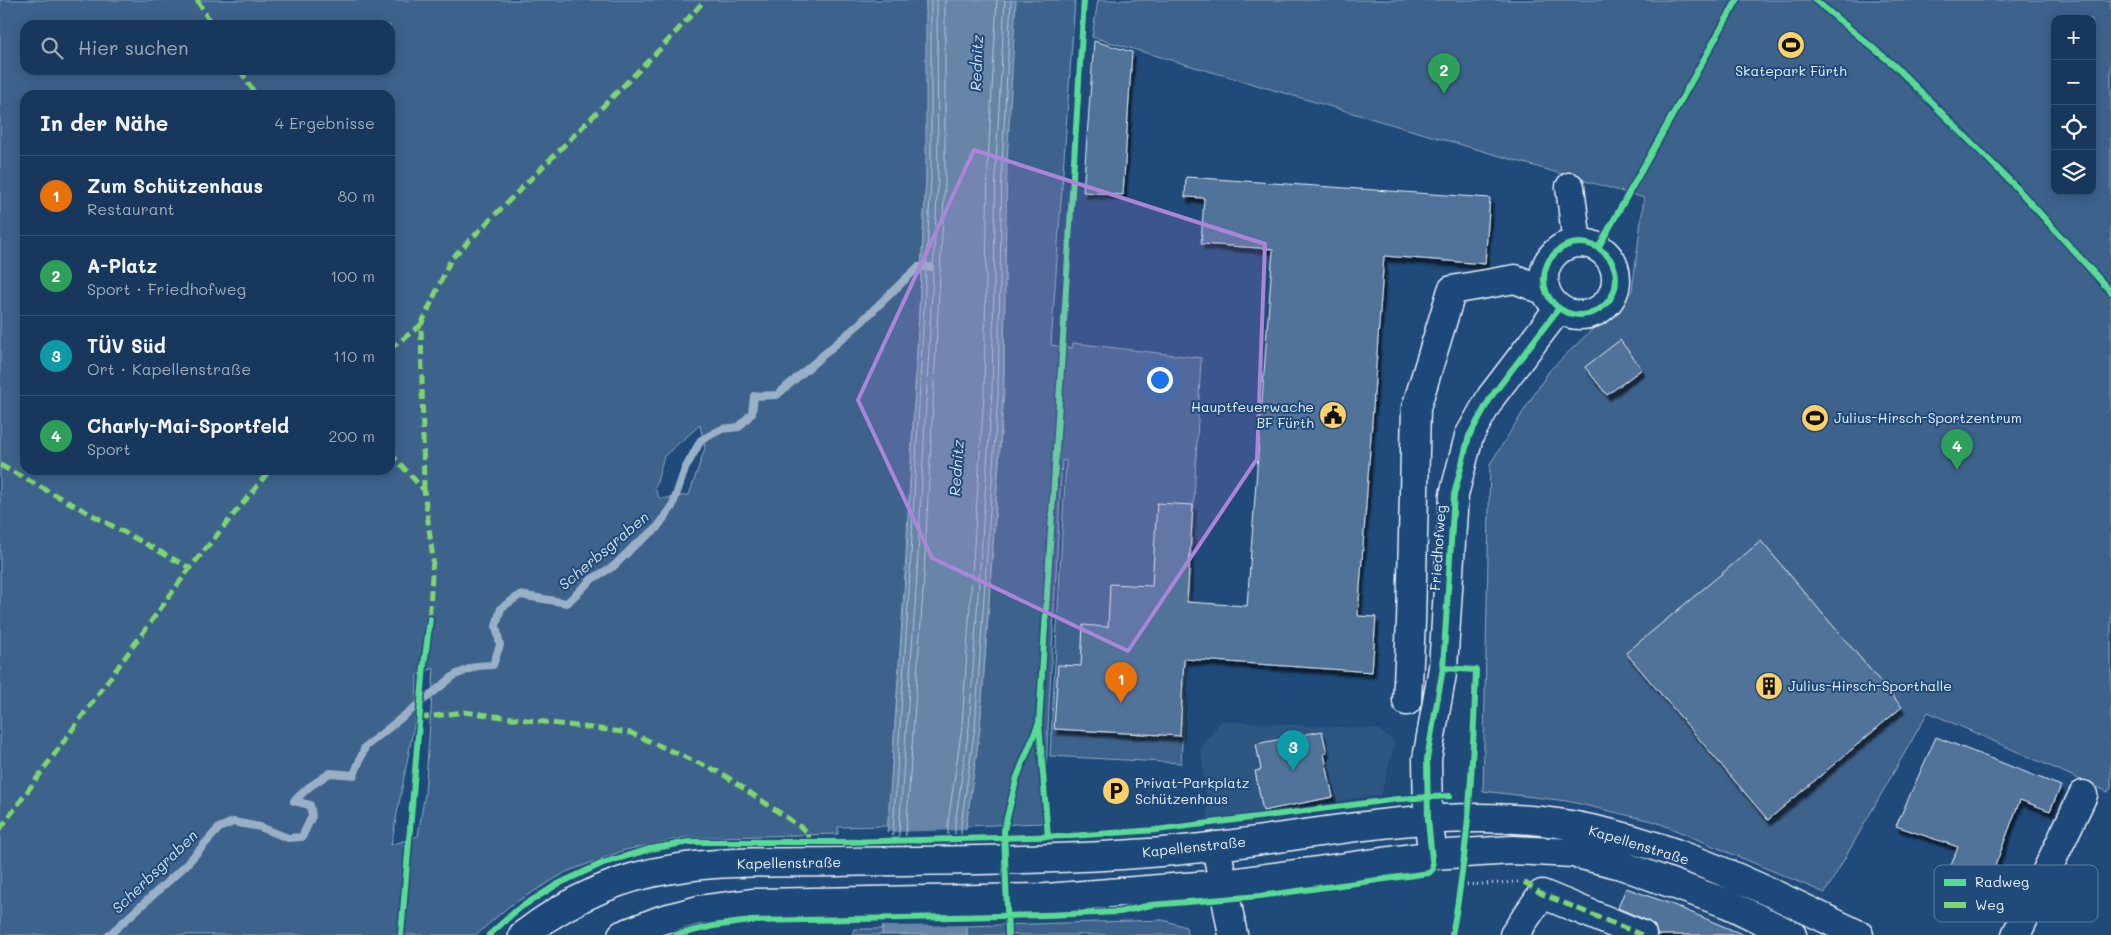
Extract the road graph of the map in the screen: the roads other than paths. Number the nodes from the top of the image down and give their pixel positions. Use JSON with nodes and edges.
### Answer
{"nodes":[{"id":1,"x":1570,"y":187,"type":"dead end"},
{"id":2,"x":1577,"y":243,"type":"junction"},
{"id":3,"x":1553,"y":299,"type":"junction"},
{"id":4,"x":1414,"y":500,"type":"junction"},
{"id":5,"x":1454,"y":501,"type":"junction"},
{"id":6,"x":1407,"y":701,"type":"dead end"},
{"id":7,"x":2083,"y":795,"type":"dead end"},
{"id":8,"x":1428,"y":820,"type":"junction"},
{"id":9,"x":1216,"y":846,"type":"junction"},
{"id":10,"x":1432,"y":855,"type":"junction"},
{"id":11,"x":2050,"y":865,"type":"edge"},
{"id":12,"x":1223,"y":884,"type":"junction"},
{"id":13,"x":2022,"y":922,"type":"edge"},
{"id":14,"x":664,"y":927,"type":"edge"},
{"id":15,"x":523,"y":935,"type":"edge"},
{"id":16,"x":622,"y":935,"type":"edge"},
{"id":17,"x":1233,"y":935,"type":"edge"},
{"id":18,"x":1514,"y":935,"type":"edge"},
{"id":19,"x":1642,"y":935,"type":"edge"},
{"id":20,"x":1792,"y":935,"type":"edge"},
{"id":21,"x":1859,"y":935,"type":"edge"},
{"id":22,"x":2016,"y":935,"type":"edge"}],
"edges":[{"from":1,"to":2,"type":"main road"},
{"from":2,"to":3,"type":"main road"},
{"from":2,"to":3,"type":"main road"},
{"from":3,"to":4,"type":"main road"},
{"from":3,"to":5,"type":"main road","name":"Friedhofweg"},
{"from":4,"to":5,"type":"main road"},
{"from":4,"to":6,"type":"main road"},
{"from":5,"to":8,"type":"main road","name":"Friedhofweg"},
{"from":7,"to":11,"type":"main road"},
{"from":8,"to":9,"type":"main road","name":"Kapellenstraße"},
{"from":8,"to":10,"type":"main road","name":"Friedhofweg"},
{"from":8,"to":21,"type":"main road","name":"Kapellenstraße"},
{"from":9,"to":12,"type":"main road"},
{"from":9,"to":15,"type":"main road","name":"Kapellenstraße"},
{"from":10,"to":12,"type":"main road","name":"Kapellenstraße"},
{"from":10,"to":20,"type":"main road","name":"Kapellenstraße"},
{"from":12,"to":14,"type":"main road","name":"Kapellenstraße"},
{"from":12,"to":17,"type":"main road"},
{"from":13,"to":22,"type":"main road"},
{"from":14,"to":16,"type":"main road","name":"Kapellenstraße"},
{"from":18,"to":19,"type":"main road"}]}
